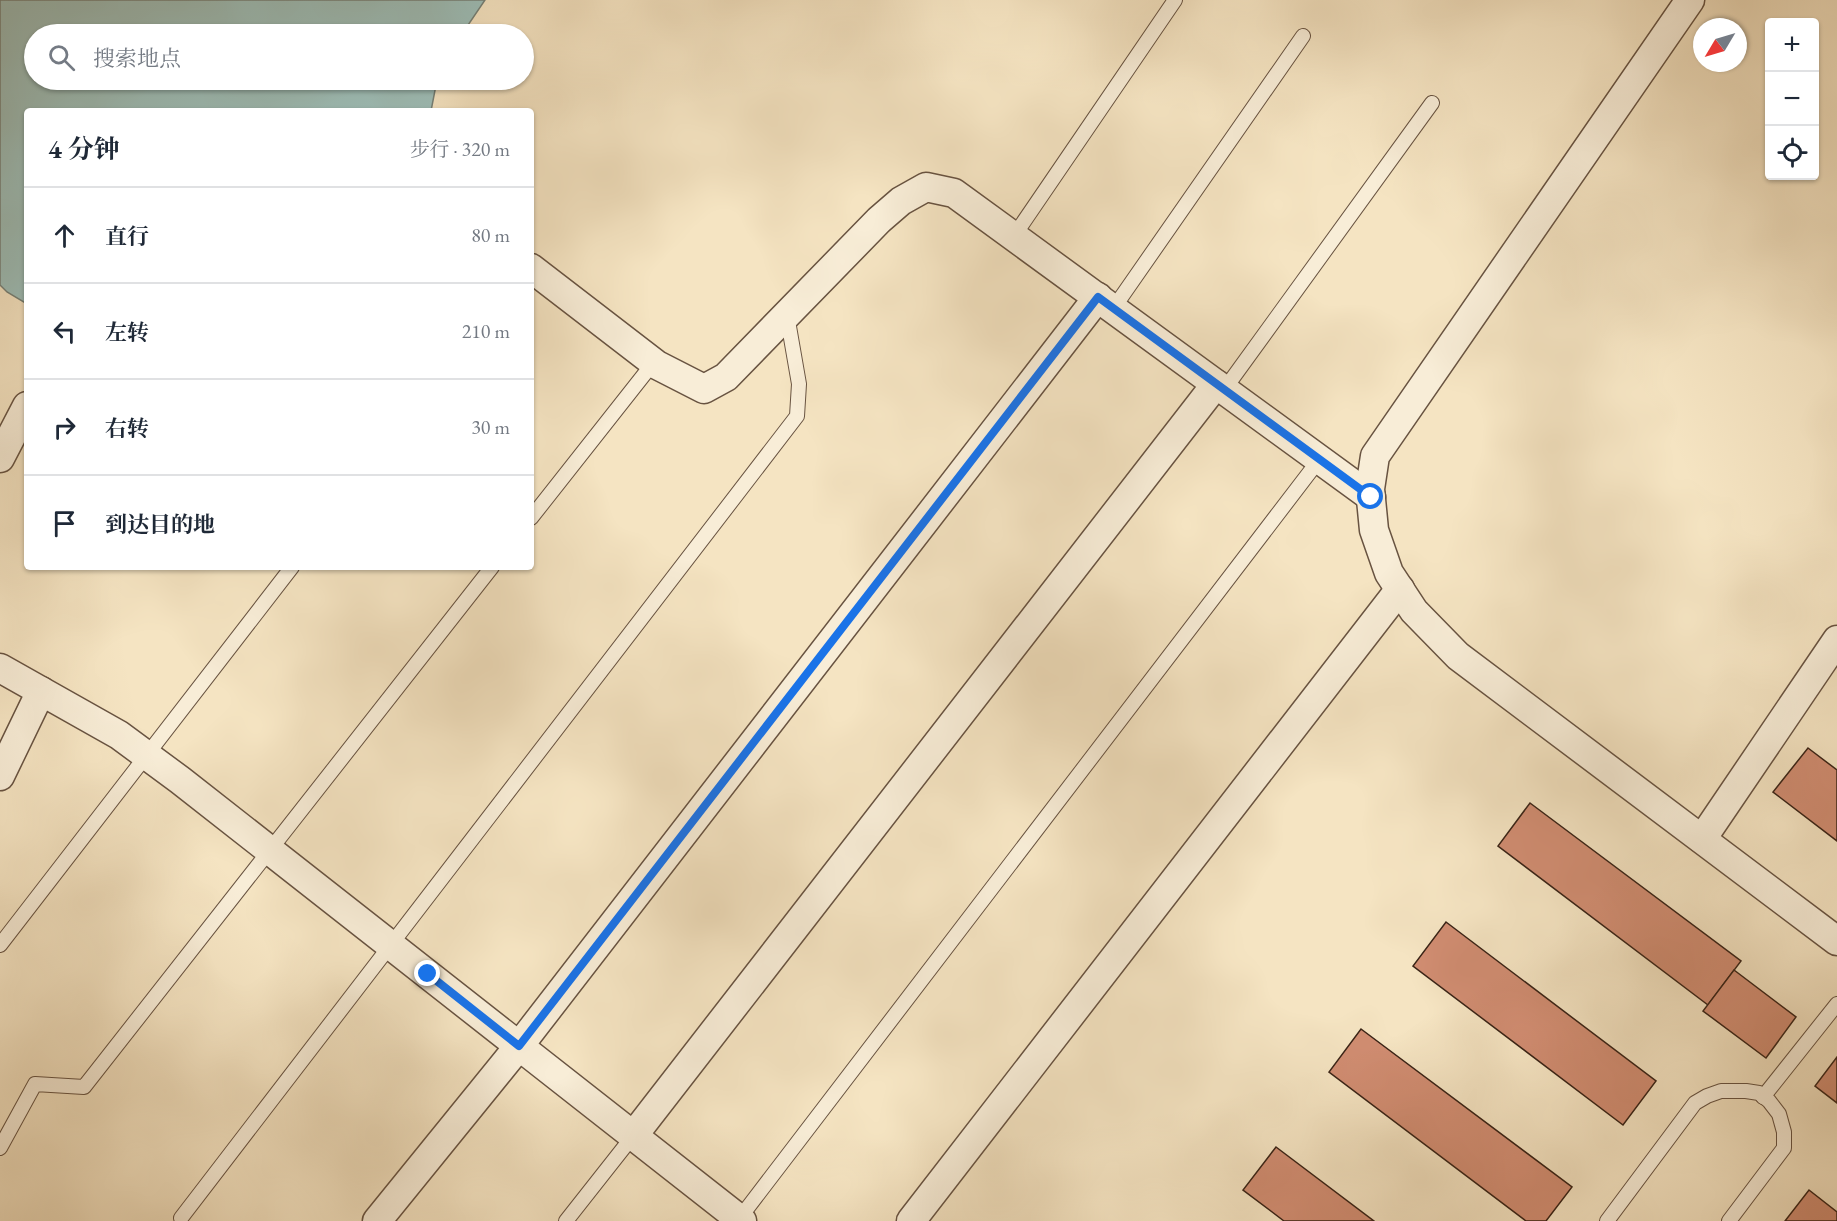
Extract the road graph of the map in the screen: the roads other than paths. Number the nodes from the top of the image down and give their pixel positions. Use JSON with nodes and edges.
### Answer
{"nodes":[{"id":1,"x":1175,"y":0,"type":"edge"},
{"id":2,"x":1690,"y":0,"type":"edge"},
{"id":3,"x":1303,"y":36,"type":"dead end"},
{"id":4,"x":1432,"y":104,"type":"dead end"},
{"id":5,"x":1014,"y":236,"type":"junction"},
{"id":6,"x":534,"y":270,"type":"edge"},
{"id":7,"x":1105,"y":303,"type":"junction"},
{"id":8,"x":787,"y":315,"type":"junction"},
{"id":9,"x":654,"y":362,"type":"junction"},
{"id":10,"x":1220,"y":387,"type":"junction"},
{"id":11,"x":24,"y":411,"type":"edge"},
{"id":12,"x":0,"y":458,"type":"edge"},
{"id":13,"x":1319,"y":460,"type":"junction"},
{"id":14,"x":1371,"y":497,"type":"junction"},
{"id":15,"x":534,"y":514,"type":"edge"},
{"id":16,"x":290,"y":570,"type":"edge"},
{"id":17,"x":490,"y":570,"type":"edge"},
{"id":18,"x":1400,"y":589,"type":"junction"},
{"id":19,"x":1837,"y":640,"type":"edge"},
{"id":20,"x":0,"y":668,"type":"edge"},
{"id":21,"x":41,"y":691,"type":"junction"},
{"id":22,"x":147,"y":756,"type":"junction"},
{"id":23,"x":0,"y":776,"type":"edge"},
{"id":24,"x":1702,"y":839,"type":"junction"},
{"id":25,"x":270,"y":850,"type":"junction"},
{"id":26,"x":1837,"y":941,"type":"edge"},
{"id":27,"x":0,"y":945,"type":"edge"},
{"id":28,"x":391,"y":945,"type":"junction"},
{"id":29,"x":1837,"y":1004,"type":"edge"},
{"id":30,"x":519,"y":1046,"type":"junction"},
{"id":31,"x":1763,"y":1097,"type":"junction"},
{"id":32,"x":633,"y":1136,"type":"junction"},
{"id":33,"x":0,"y":1148,"type":"edge"},
{"id":34,"x":180,"y":1218,"type":"dead end"},
{"id":35,"x":740,"y":1220,"type":"edge"},
{"id":36,"x":377,"y":1221,"type":"edge"},
{"id":37,"x":566,"y":1221,"type":"edge"},
{"id":38,"x":911,"y":1221,"type":"edge"},
{"id":39,"x":1607,"y":1221,"type":"edge"},
{"id":40,"x":1729,"y":1221,"type":"edge"}],
"edges":[{"from":1,"to":5,"type":"lane"},
{"from":2,"to":14,"type":"street"},
{"from":3,"to":7,"type":"lane"},
{"from":4,"to":10,"type":"lane"},
{"from":5,"to":7,"type":"street"},
{"from":5,"to":8,"type":"street"},
{"from":6,"to":9,"type":"street"},
{"from":7,"to":10,"type":"street"},
{"from":7,"to":30,"type":"street"},
{"from":8,"to":9,"type":"street"},
{"from":8,"to":28,"type":"lane"},
{"from":9,"to":15,"type":"lane"},
{"from":10,"to":13,"type":"street"},
{"from":10,"to":32,"type":"street"},
{"from":11,"to":12,"type":"street"},
{"from":13,"to":14,"type":"street"},
{"from":13,"to":35,"type":"lane"},
{"from":14,"to":18,"type":"street"},
{"from":16,"to":22,"type":"lane"},
{"from":17,"to":25,"type":"lane"},
{"from":18,"to":24,"type":"street"},
{"from":18,"to":38,"type":"street"},
{"from":19,"to":24,"type":"street"},
{"from":20,"to":21,"type":"street"},
{"from":21,"to":22,"type":"street"},
{"from":21,"to":23,"type":"street"},
{"from":22,"to":25,"type":"street"},
{"from":22,"to":27,"type":"lane"},
{"from":24,"to":26,"type":"street"},
{"from":25,"to":28,"type":"street"},
{"from":25,"to":33,"type":"lane"},
{"from":28,"to":30,"type":"street"},
{"from":28,"to":34,"type":"lane"},
{"from":29,"to":31,"type":"lane"},
{"from":30,"to":32,"type":"street"},
{"from":30,"to":36,"type":"street"},
{"from":31,"to":39,"type":"lane"},
{"from":31,"to":40,"type":"lane"},
{"from":32,"to":35,"type":"street"},
{"from":32,"to":37,"type":"lane"}]}
